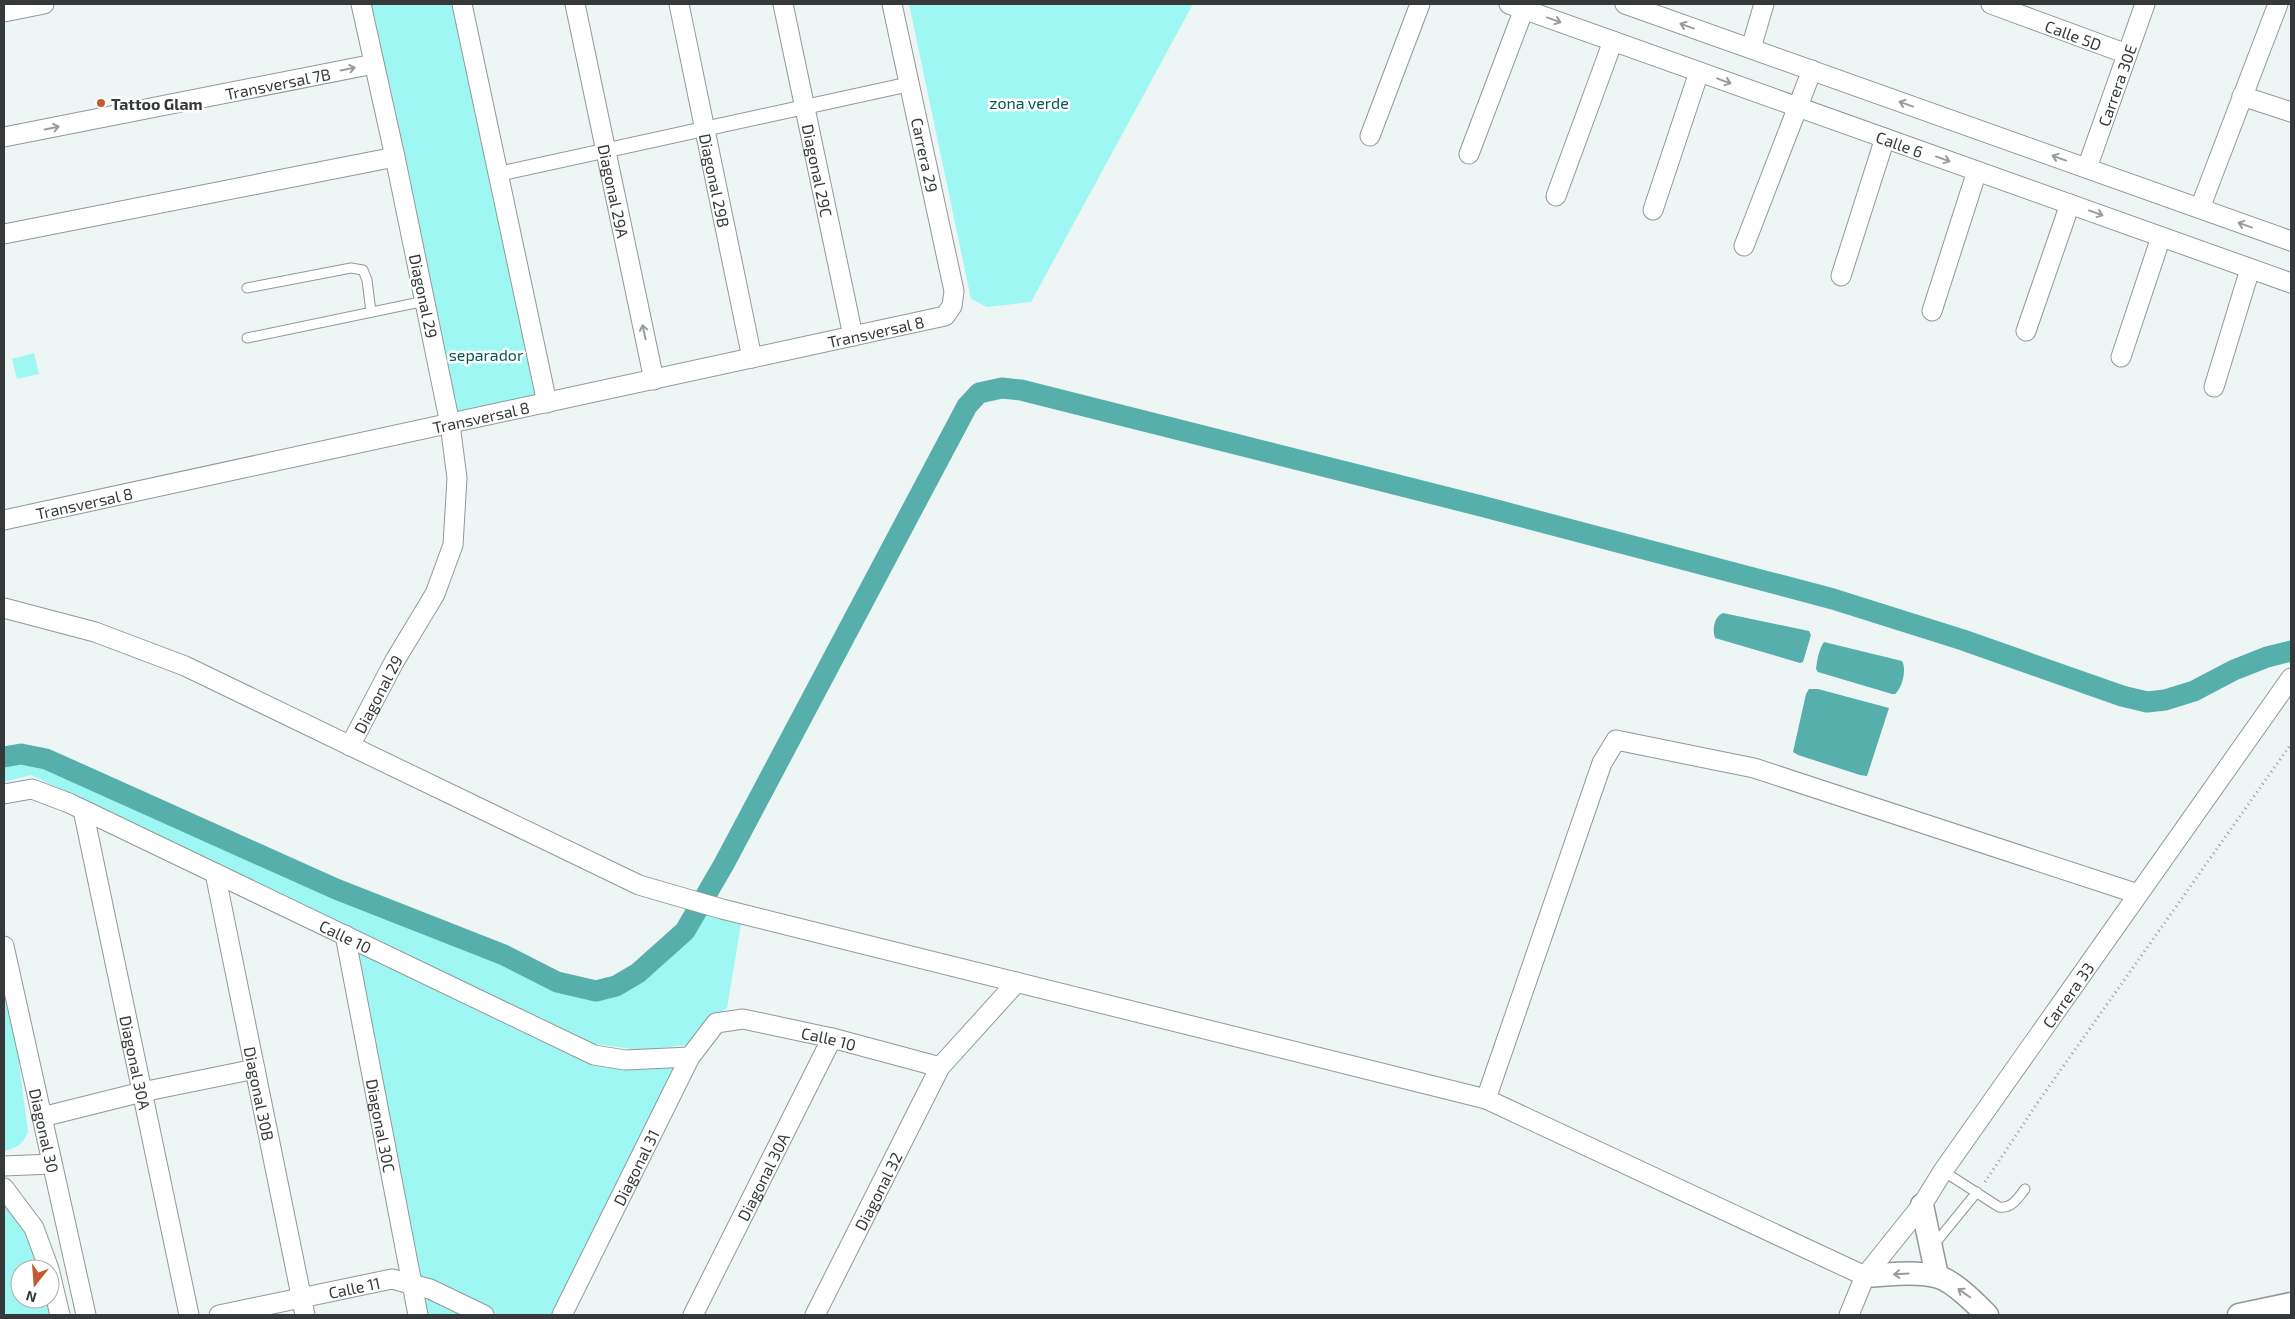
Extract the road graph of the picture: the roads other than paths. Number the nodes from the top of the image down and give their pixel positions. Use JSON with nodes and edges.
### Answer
{"nodes":[{"id":1,"x":44,"y":4,"type":"edge"},
{"id":2,"x":361,"y":4,"type":"edge"},
{"id":3,"x":462,"y":4,"type":"edge"},
{"id":4,"x":575,"y":4,"type":"edge"},
{"id":5,"x":679,"y":4,"type":"edge"},
{"id":6,"x":783,"y":4,"type":"edge"},
{"id":7,"x":892,"y":4,"type":"edge"},
{"id":8,"x":1420,"y":4,"type":"edge"},
{"id":9,"x":1625,"y":4,"type":"edge"},
{"id":10,"x":1764,"y":4,"type":"edge"},
{"id":11,"x":1991,"y":4,"type":"edge"},
{"id":12,"x":2145,"y":4,"type":"edge"},
{"id":13,"x":2278,"y":4,"type":"edge"},
{"id":14,"x":1516,"y":6,"type":"edge"},
{"id":15,"x":1650,"y":8,"type":"edge"},
{"id":16,"x":4,"y":12,"type":"edge"},
{"id":17,"x":1612,"y":41,"type":"junction"},
{"id":18,"x":1750,"y":48,"type":"junction"},
{"id":19,"x":2127,"y":54,"type":"junction"},
{"id":20,"x":374,"y":64,"type":"junction"},
{"id":21,"x":1812,"y":70,"type":"junction"},
{"id":22,"x":1699,"y":72,"type":"junction"},
{"id":23,"x":910,"y":84,"type":"junction"},
{"id":24,"x":2242,"y":96,"type":"junction"},
{"id":25,"x":805,"y":107,"type":"junction"},
{"id":26,"x":1798,"y":107,"type":"junction"},
{"id":27,"x":2291,"y":112,"type":"edge"},
{"id":28,"x":705,"y":129,"type":"junction"},
{"id":29,"x":1370,"y":136,"type":"dead end"},
{"id":30,"x":4,"y":137,"type":"edge"},
{"id":31,"x":1884,"y":138,"type":"junction"},
{"id":32,"x":606,"y":151,"type":"junction"},
{"id":33,"x":1469,"y":154,"type":"dead end"},
{"id":34,"x":395,"y":157,"type":"junction"},
{"id":35,"x":2087,"y":168,"type":"junction"},
{"id":36,"x":1977,"y":171,"type":"junction"},
{"id":37,"x":498,"y":174,"type":"junction"},
{"id":38,"x":1556,"y":196,"type":"dead end"},
{"id":39,"x":2070,"y":204,"type":"junction"},
{"id":40,"x":2200,"y":208,"type":"junction"},
{"id":41,"x":1654,"y":210,"type":"dead end"},
{"id":42,"x":4,"y":234,"type":"edge"},
{"id":43,"x":2161,"y":237,"type":"junction"},
{"id":44,"x":2291,"y":241,"type":"edge"},
{"id":45,"x":1744,"y":246,"type":"dead end"},
{"id":46,"x":2250,"y":268,"type":"junction"},
{"id":47,"x":1841,"y":276,"type":"dead end"},
{"id":48,"x":2291,"y":283,"type":"edge"},
{"id":49,"x":246,"y":288,"type":"dead end"},
{"id":50,"x":425,"y":301,"type":"junction"},
{"id":51,"x":952,"y":306,"type":"joint"},
{"id":52,"x":1932,"y":311,"type":"dead end"},
{"id":53,"x":371,"y":312,"type":"junction"},
{"id":54,"x":2026,"y":331,"type":"dead end"},
{"id":55,"x":853,"y":336,"type":"junction"},
{"id":56,"x":247,"y":338,"type":"dead end"},
{"id":57,"x":752,"y":358,"type":"junction"},
{"id":58,"x":2121,"y":358,"type":"dead end"},
{"id":59,"x":654,"y":380,"type":"junction"},
{"id":60,"x":2214,"y":387,"type":"dead end"},
{"id":61,"x":547,"y":403,"type":"junction"},
{"id":62,"x":450,"y":424,"type":"junction"},
{"id":63,"x":4,"y":520,"type":"edge"},
{"id":64,"x":4,"y":608,"type":"edge"},
{"id":65,"x":2291,"y":678,"type":"edge"},
{"id":66,"x":350,"y":746,"type":"junction"},
{"id":67,"x":5,"y":794,"type":"edge"},
{"id":68,"x":82,"y":810,"type":"junction"},
{"id":69,"x":214,"y":873,"type":"junction"},
{"id":70,"x":2138,"y":894,"type":"junction"},
{"id":71,"x":345,"y":935,"type":"junction"},
{"id":72,"x":4,"y":946,"type":"edge"},
{"id":73,"x":1017,"y":982,"type":"junction"},
{"id":74,"x":716,"y":1022,"type":"joint"},
{"id":75,"x":832,"y":1038,"type":"junction"},
{"id":76,"x":690,"y":1057,"type":"junction"},
{"id":77,"x":940,"y":1067,"type":"junction"},
{"id":78,"x":255,"y":1070,"type":"junction"},
{"id":79,"x":142,"y":1092,"type":"junction"},
{"id":80,"x":1486,"y":1099,"type":"junction"},
{"id":81,"x":42,"y":1117,"type":"junction"},
{"id":82,"x":52,"y":1164,"type":"junction"},
{"id":83,"x":4,"y":1166,"type":"edge"},
{"id":84,"x":1942,"y":1171,"type":"junction"},
{"id":85,"x":4,"y":1188,"type":"edge"},
{"id":86,"x":2026,"y":1189,"type":"dead end"},
{"id":87,"x":1977,"y":1192,"type":"junction"},
{"id":88,"x":1922,"y":1205,"type":"junction"},
{"id":89,"x":1931,"y":1248,"type":"junction"},
{"id":90,"x":45,"y":1259,"type":"edge"},
{"id":91,"x":1866,"y":1276,"type":"junction"},
{"id":92,"x":1937,"y":1276,"type":"junction"},
{"id":93,"x":411,"y":1284,"type":"junction"},
{"id":94,"x":2291,"y":1304,"type":"edge"},
{"id":95,"x":304,"y":1307,"type":"edge"},
{"id":96,"x":86,"y":1315,"type":"edge"},
{"id":97,"x":190,"y":1315,"type":"edge"},
{"id":98,"x":219,"y":1315,"type":"edge"},
{"id":99,"x":418,"y":1315,"type":"edge"},
{"id":100,"x":484,"y":1315,"type":"edge"},
{"id":101,"x":562,"y":1315,"type":"edge"},
{"id":102,"x":693,"y":1315,"type":"edge"},
{"id":103,"x":815,"y":1315,"type":"edge"},
{"id":104,"x":1849,"y":1315,"type":"edge"},
{"id":105,"x":1987,"y":1315,"type":"edge"},
{"id":106,"x":2239,"y":1315,"type":"edge"}],
"edges":[{"from":1,"to":16,"type":"street"},
{"from":2,"to":20,"type":"street","name":"Diagonal 29"},
{"from":3,"to":37,"type":"street"},
{"from":4,"to":32,"type":"street","name":"Diagonal 29A"},
{"from":5,"to":28,"type":"street","name":"Diagonal 29B"},
{"from":6,"to":25,"type":"street","name":"Diagonal 29C"},
{"from":7,"to":23,"type":"street","name":"Carrera 29"},
{"from":8,"to":29,"type":"street"},
{"from":9,"to":15,"type":"street"},
{"from":10,"to":18,"type":"street"},
{"from":11,"to":19,"type":"street","name":"Calle 5D"},
{"from":12,"to":19,"type":"street","name":"Carrera 30E"},
{"from":13,"to":24,"type":"street"},
{"from":14,"to":17,"type":"street","name":"Calle 6","one_way":true},
{"from":14,"to":33,"type":"street"},
{"from":18,"to":15,"type":"street","one_way":true},
{"from":17,"to":22,"type":"street","name":"Calle 6"},
{"from":17,"to":38,"type":"street"},
{"from":18,"to":21,"type":"street"},
{"from":19,"to":35,"type":"street","name":"Carrera 30E"},
{"from":30,"to":20,"type":"street","name":"Transversal 7B","one_way":true},
{"from":20,"to":34,"type":"street","name":"Diagonal 29"},
{"from":21,"to":26,"type":"street"},
{"from":35,"to":21,"type":"street","one_way":true},
{"from":22,"to":26,"type":"street","name":"Calle 6","one_way":true},
{"from":22,"to":41,"type":"street"},
{"from":23,"to":25,"type":"street"},
{"from":23,"to":51,"type":"street","name":"Carrera 29"},
{"from":24,"to":27,"type":"street"},
{"from":24,"to":40,"type":"street"},
{"from":25,"to":28,"type":"street"},
{"from":25,"to":55,"type":"street","name":"Diagonal 29C"},
{"from":26,"to":31,"type":"street","name":"Calle 6"},
{"from":26,"to":45,"type":"street"},
{"from":28,"to":32,"type":"street"},
{"from":28,"to":57,"type":"street","name":"Diagonal 29B"},
{"from":31,"to":36,"type":"street","name":"Calle 6","one_way":true},
{"from":31,"to":47,"type":"street"},
{"from":32,"to":37,"type":"street"},
{"from":59,"to":32,"type":"street","name":"Diagonal 29A","one_way":true},
{"from":34,"to":42,"type":"street"},
{"from":34,"to":50,"type":"street","name":"Diagonal 29"},
{"from":35,"to":40,"type":"street"},
{"from":36,"to":39,"type":"street","name":"Calle 6"},
{"from":36,"to":52,"type":"street"},
{"from":37,"to":61,"type":"street"},
{"from":39,"to":43,"type":"street","name":"Calle 6","one_way":true},
{"from":39,"to":54,"type":"street"},
{"from":44,"to":40,"type":"street","one_way":true},
{"from":43,"to":46,"type":"street","name":"Calle 6"},
{"from":43,"to":58,"type":"street"},
{"from":46,"to":48,"type":"street","name":"Calle 6"},
{"from":46,"to":60,"type":"street"},
{"from":49,"to":53,"type":"lane"},
{"from":50,"to":53,"type":"lane"},
{"from":50,"to":62,"type":"street","name":"Diagonal 29"},
{"from":51,"to":55,"type":"street","name":"Transversal 8"},
{"from":53,"to":56,"type":"lane"},
{"from":55,"to":57,"type":"street","name":"Transversal 8"},
{"from":57,"to":59,"type":"street","name":"Transversal 8"},
{"from":59,"to":61,"type":"street","name":"Transversal 8"},
{"from":61,"to":62,"type":"street","name":"Transversal 8"},
{"from":62,"to":63,"type":"street","name":"Transversal 8"},
{"from":62,"to":66,"type":"street","name":"Diagonal 29"},
{"from":64,"to":66,"type":"street"},
{"from":65,"to":70,"type":"street","name":"Carrera 33"},
{"from":66,"to":73,"type":"street"},
{"from":67,"to":68,"type":"street","name":"Calle 10"},
{"from":68,"to":69,"type":"street","name":"Calle 10"},
{"from":68,"to":79,"type":"street","name":"Diagonal 30A"},
{"from":69,"to":71,"type":"street","name":"Calle 10"},
{"from":69,"to":78,"type":"street","name":"Diagonal 30B"},
{"from":70,"to":80,"type":"street"},
{"from":70,"to":84,"type":"street","name":"Carrera 33"},
{"from":71,"to":76,"type":"street","name":"Calle 10"},
{"from":71,"to":93,"type":"street","name":"Diagonal 30C"},
{"from":72,"to":81,"type":"street","name":"Diagonal 30"},
{"from":73,"to":77,"type":"street","name":"Diagonal 32"},
{"from":73,"to":80,"type":"street"},
{"from":74,"to":75,"type":"street","name":"Calle 10"},
{"from":74,"to":76,"type":"street","name":"Diagonal 31"},
{"from":75,"to":77,"type":"street","name":"Calle 10"},
{"from":75,"to":102,"type":"street","name":"Diagonal 30A"},
{"from":76,"to":101,"type":"street","name":"Diagonal 31"},
{"from":77,"to":103,"type":"street","name":"Diagonal 32"},
{"from":78,"to":79,"type":"street"},
{"from":78,"to":95,"type":"street","name":"Diagonal 30B"},
{"from":79,"to":81,"type":"street"},
{"from":79,"to":97,"type":"street","name":"Diagonal 30A"},
{"from":80,"to":91,"type":"street"},
{"from":81,"to":82,"type":"street","name":"Diagonal 30"},
{"from":82,"to":83,"type":"street"},
{"from":82,"to":96,"type":"street","name":"Diagonal 30"},
{"from":84,"to":87,"type":"lane"},
{"from":84,"to":88,"type":"street","name":"Carrera 33"},
{"from":85,"to":90,"type":"street"},
{"from":86,"to":87,"type":"lane"},
{"from":87,"to":89,"type":"lane"},
{"from":88,"to":89,"type":"street"},
{"from":88,"to":91,"type":"street","name":"Carrera 33"},
{"from":89,"to":92,"type":"street"},
{"from":92,"to":91,"type":"street","one_way":true},
{"from":91,"to":104,"type":"street","name":"Carrera 33"},
{"from":105,"to":92,"type":"street","one_way":true},
{"from":93,"to":95,"type":"street","name":"Calle 11"},
{"from":93,"to":99,"type":"street","name":"Diagonal 30C"},
{"from":93,"to":100,"type":"street","name":"Calle 11"},
{"from":94,"to":106,"type":"street"},
{"from":95,"to":98,"type":"street","name":"Calle 11"}]}
